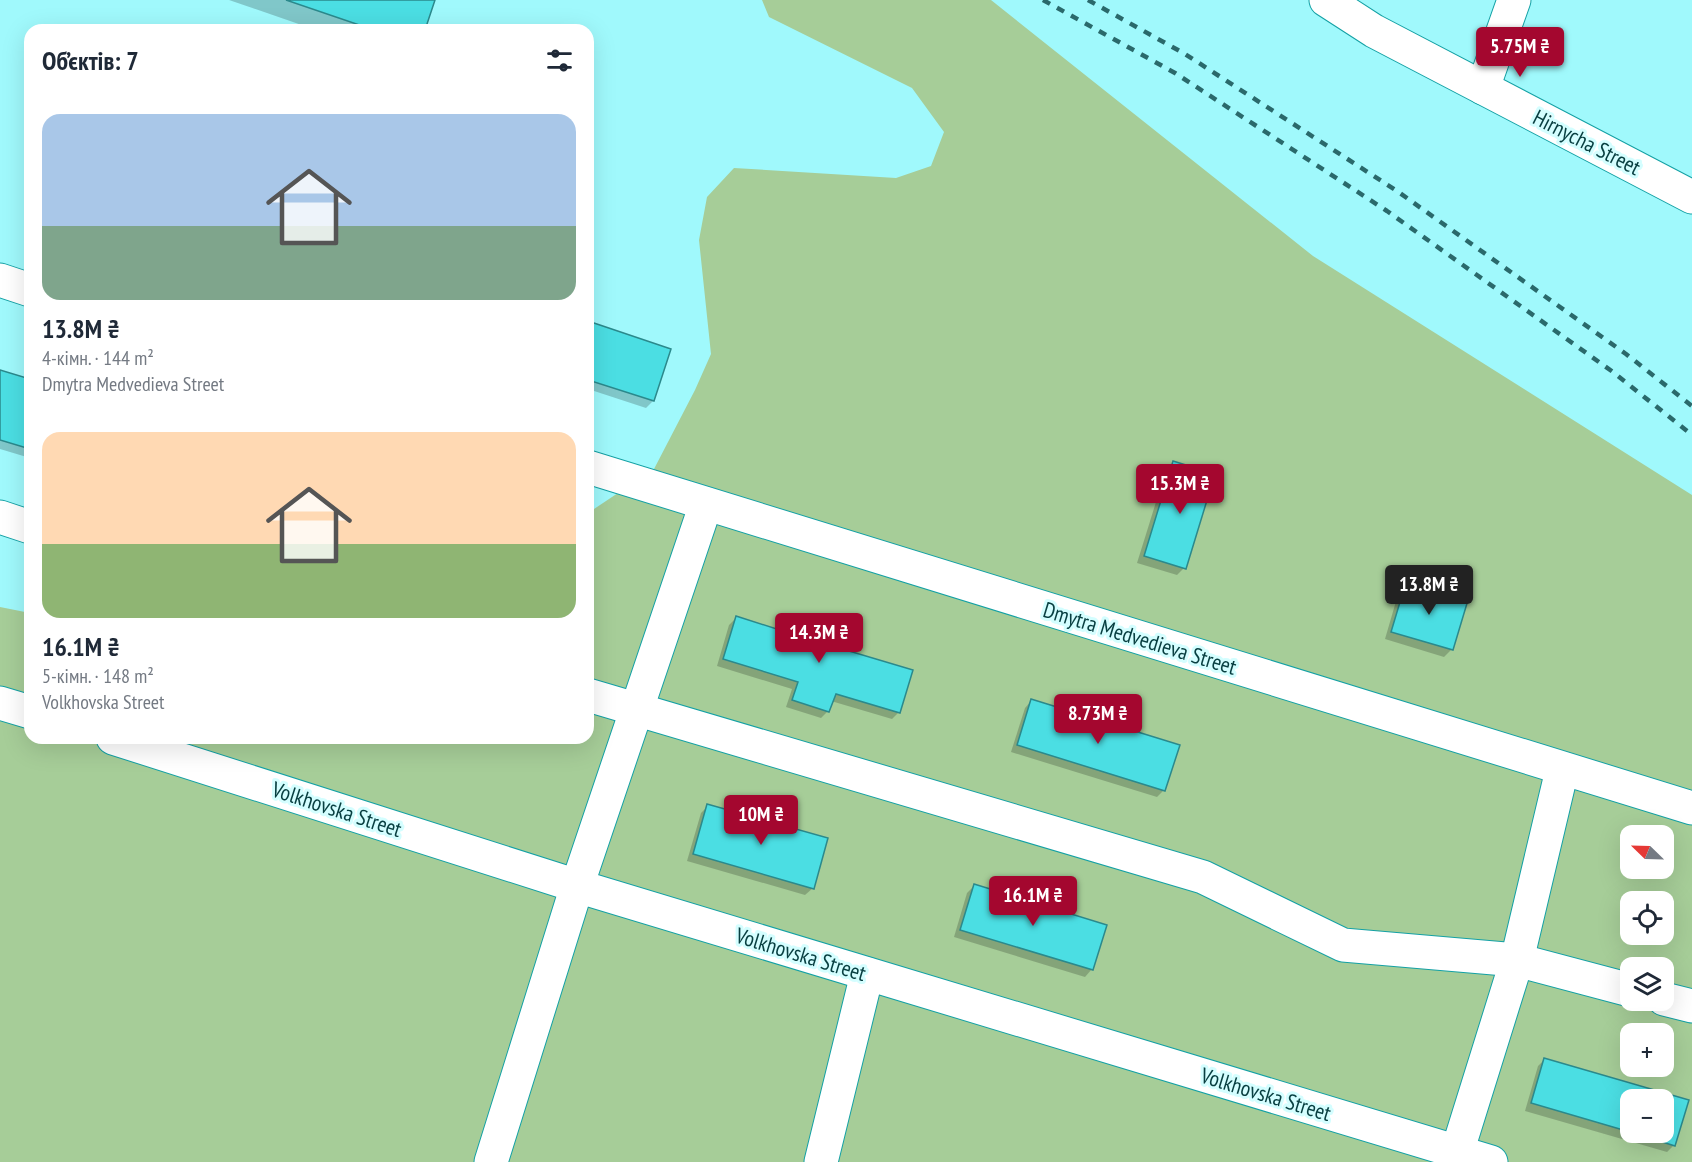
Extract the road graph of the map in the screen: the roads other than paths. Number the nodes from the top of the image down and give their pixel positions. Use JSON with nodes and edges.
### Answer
{"nodes":[{"id":1,"x":1326,"y":0,"type":"edge"},
{"id":2,"x":1514,"y":0,"type":"edge"},
{"id":3,"x":1483,"y":88,"type":"junction"},
{"id":4,"x":1692,"y":196,"type":"edge"},
{"id":5,"x":0,"y":280,"type":"edge"},
{"id":6,"x":24,"y":288,"type":"edge"},
{"id":7,"x":594,"y":469,"type":"edge"},
{"id":8,"x":706,"y":504,"type":"junction"},
{"id":9,"x":0,"y":517,"type":"edge"},
{"id":10,"x":24,"y":525,"type":"edge"},
{"id":11,"x":594,"y":697,"type":"edge"},
{"id":12,"x":0,"y":703,"type":"edge"},
{"id":13,"x":637,"y":709,"type":"junction"},
{"id":14,"x":24,"y":710,"type":"edge"},
{"id":15,"x":132,"y":744,"type":"edge"},
{"id":16,"x":1562,"y":770,"type":"junction"},
{"id":17,"x":1692,"y":808,"type":"edge"},
{"id":18,"x":577,"y":886,"type":"junction"},
{"id":19,"x":1517,"y":960,"type":"junction"},
{"id":20,"x":867,"y":974,"type":"junction"},
{"id":21,"x":1620,"y":987,"type":"edge"},
{"id":22,"x":1674,"y":1002,"type":"edge"},
{"id":23,"x":1692,"y":1006,"type":"edge"},
{"id":24,"x":1456,"y":1157,"type":"edge"},
{"id":25,"x":491,"y":1162,"type":"edge"},
{"id":26,"x":821,"y":1162,"type":"edge"},
{"id":27,"x":1491,"y":1162,"type":"edge"}],
"edges":[{"from":1,"to":3,"type":"street","name":"Hirnycha Street"},
{"from":2,"to":3,"type":"street"},
{"from":3,"to":4,"type":"street","name":"Hirnycha Street"},
{"from":5,"to":6,"type":"street"},
{"from":7,"to":8,"type":"street","name":"Dmytra Medvedieva Street"},
{"from":8,"to":13,"type":"street"},
{"from":8,"to":16,"type":"street","name":"Dmytra Medvedieva Street"},
{"from":9,"to":10,"type":"street"},
{"from":11,"to":13,"type":"street"},
{"from":12,"to":14,"type":"street"},
{"from":13,"to":18,"type":"street"},
{"from":13,"to":19,"type":"street"},
{"from":15,"to":18,"type":"street","name":"Volkhovska Street"},
{"from":16,"to":17,"type":"street","name":"Dmytra Medvedieva Street"},
{"from":16,"to":19,"type":"street"},
{"from":18,"to":20,"type":"street","name":"Volkhovska Street"},
{"from":18,"to":25,"type":"street"},
{"from":19,"to":21,"type":"street"},
{"from":19,"to":24,"type":"street"},
{"from":20,"to":24,"type":"street","name":"Volkhovska Street"},
{"from":20,"to":26,"type":"street"},
{"from":22,"to":23,"type":"street"},
{"from":24,"to":27,"type":"street","name":"Volkhovska Street"}]}
